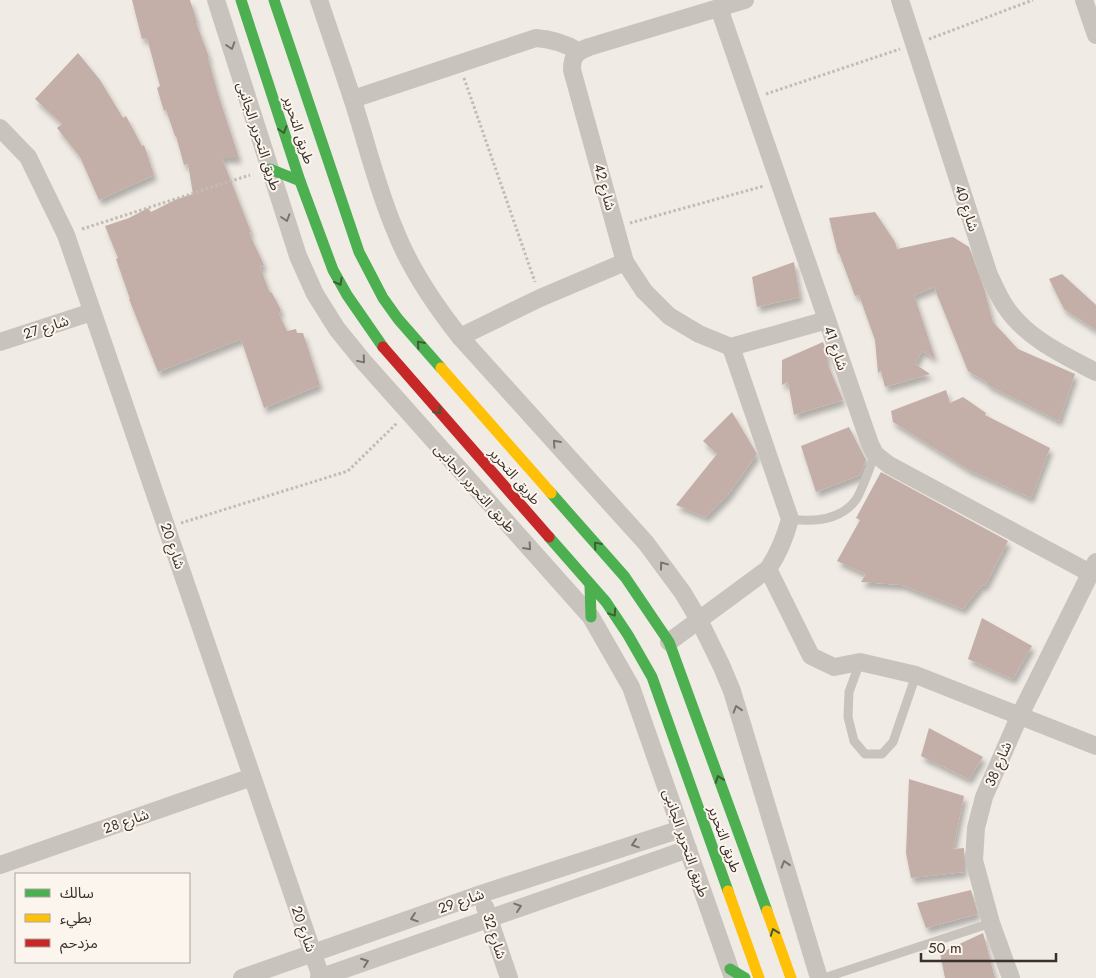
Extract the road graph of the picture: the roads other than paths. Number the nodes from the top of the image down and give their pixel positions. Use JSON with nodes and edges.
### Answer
{"nodes":[{"id":1,"x":216,"y":0,"type":"edge"},
{"id":2,"x":241,"y":0,"type":"edge"},
{"id":3,"x":274,"y":0,"type":"edge"},
{"id":4,"x":319,"y":0,"type":"edge"},
{"id":5,"x":745,"y":0,"type":"edge"},
{"id":6,"x":900,"y":0,"type":"edge"},
{"id":7,"x":1084,"y":0,"type":"edge"},
{"id":8,"x":719,"y":8,"type":"junction"},
{"id":9,"x":284,"y":30,"type":"junction"},
{"id":10,"x":1096,"y":35,"type":"edge"},
{"id":11,"x":252,"y":36,"type":"junction"},
{"id":12,"x":578,"y":51,"type":"junction"},
{"id":13,"x":304,"y":90,"type":"junction"},
{"id":14,"x":353,"y":99,"type":"junction"},
{"id":15,"x":275,"y":104,"type":"junction"},
{"id":16,"x":0,"y":128,"type":"edge"},
{"id":17,"x":270,"y":169,"type":"junction"},
{"id":18,"x":300,"y":181,"type":"junction"},
{"id":19,"x":625,"y":262,"type":"junction"},
{"id":20,"x":92,"y":312,"type":"junction"},
{"id":21,"x":826,"y":320,"type":"junction"},
{"id":22,"x":460,"y":337,"type":"junction"},
{"id":23,"x":0,"y":342,"type":"edge"},
{"id":24,"x":731,"y":347,"type":"junction"},
{"id":25,"x":1096,"y":372,"type":"edge"},
{"id":26,"x":876,"y":454,"type":"junction"},
{"id":27,"x":790,"y":519,"type":"junction"},
{"id":28,"x":1093,"y":568,"type":"edge"},
{"id":29,"x":768,"y":569,"type":"junction"},
{"id":30,"x":590,"y":585,"type":"junction"},
{"id":31,"x":591,"y":617,"type":"junction"},
{"id":32,"x":699,"y":620,"type":"junction"},
{"id":33,"x":669,"y":642,"type":"junction"},
{"id":34,"x":860,"y":662,"type":"junction"},
{"id":35,"x":916,"y":675,"type":"junction"},
{"id":36,"x":1019,"y":717,"type":"junction"},
{"id":37,"x":1096,"y":746,"type":"edge"},
{"id":38,"x":252,"y":777,"type":"junction"},
{"id":39,"x":681,"y":829,"type":"junction"},
{"id":40,"x":688,"y":849,"type":"junction"},
{"id":41,"x":0,"y":865,"type":"edge"},
{"id":42,"x":481,"y":894,"type":"junction"},
{"id":43,"x":488,"y":918,"type":"junction"},
{"id":44,"x":991,"y":923,"type":"junction"},
{"id":45,"x":312,"y":953,"type":"junction"},
{"id":46,"x":731,"y":973,"type":"edge"},
{"id":47,"x":242,"y":978,"type":"edge"},
{"id":48,"x":320,"y":978,"type":"edge"},
{"id":49,"x":508,"y":978,"type":"edge"},
{"id":50,"x":745,"y":978,"type":"edge"},
{"id":51,"x":759,"y":978,"type":"edge"},
{"id":52,"x":791,"y":978,"type":"edge"},
{"id":53,"x":819,"y":978,"type":"edge"},
{"id":54,"x":824,"y":978,"type":"edge"},
{"id":55,"x":1012,"y":978,"type":"edge"}],
"edges":[{"from":1,"to":17,"type":"street","name":"طريق التحرير الجانبى","one_way":true},
{"from":2,"to":11,"type":"street","name":"طريق التحرير"},
{"from":3,"to":9,"type":"street","name":"طريق التحرير"},
{"from":4,"to":14,"type":"street"},
{"from":5,"to":8,"type":"street"},
{"from":6,"to":25,"type":"street","name":"شارع 40"},
{"from":7,"to":10,"type":"street"},
{"from":8,"to":12,"type":"street"},
{"from":8,"to":21,"type":"street","name":"شارع 41"},
{"from":9,"to":11,"type":"street"},
{"from":9,"to":13,"type":"street","name":"طريق التحرير"},
{"from":11,"to":15,"type":"street","name":"طريق التحرير"},
{"from":12,"to":14,"type":"street"},
{"from":12,"to":19,"type":"street","name":"شارع 42"},
{"from":13,"to":15,"type":"street"},
{"from":33,"to":13,"type":"street","name":"طريق التحرير","one_way":true},
{"from":14,"to":22,"type":"street"},
{"from":15,"to":18,"type":"street","name":"طريق التحرير","one_way":true},
{"from":16,"to":20,"type":"street","name":"شارع 20"},
{"from":17,"to":18,"type":"street"},
{"from":17,"to":31,"type":"street","name":"طريق التحرير الجانبى","one_way":true},
{"from":18,"to":30,"type":"street","name":"طريق التحرير","one_way":true},
{"from":19,"to":22,"type":"street"},
{"from":19,"to":24,"type":"street","name":"شارع 42"},
{"from":20,"to":23,"type":"street","name":"شارع 27"},
{"from":20,"to":38,"type":"street","name":"شارع 20"},
{"from":21,"to":24,"type":"street"},
{"from":21,"to":26,"type":"street","name":"شارع 41"},
{"from":32,"to":22,"type":"street","one_way":true},
{"from":24,"to":27,"type":"street"},
{"from":26,"to":27,"type":"lane"},
{"from":26,"to":28,"type":"street","name":"شارع 41"},
{"from":27,"to":29,"type":"street"},
{"from":28,"to":36,"type":"street","name":"شارع 38"},
{"from":29,"to":32,"type":"street"},
{"from":29,"to":34,"type":"street"},
{"from":30,"to":31,"type":"street"},
{"from":30,"to":51,"type":"street","name":"طريق التحرير","one_way":true},
{"from":31,"to":39,"type":"street","name":"طريق التحرير الجانبى"},
{"from":32,"to":33,"type":"street"},
{"from":53,"to":32,"type":"street","one_way":true},
{"from":52,"to":33,"type":"street","name":"طريق التحرير","one_way":true},
{"from":34,"to":35,"type":"street"},
{"from":34,"to":35,"type":"lane"},
{"from":35,"to":36,"type":"street"},
{"from":36,"to":37,"type":"street"},
{"from":36,"to":44,"type":"street","name":"شارع 38"},
{"from":38,"to":41,"type":"street","name":"شارع 28"},
{"from":38,"to":45,"type":"street","name":"شارع 20"},
{"from":39,"to":40,"type":"street","name":"طريق التحرير الجانبى"},
{"from":39,"to":42,"type":"street","name":"شارع 29","one_way":true},
{"from":43,"to":40,"type":"street","name":"شارع 29","one_way":true},
{"from":40,"to":46,"type":"street","name":"طريق التحرير الجانبى"},
{"from":42,"to":43,"type":"street","name":"شارع 32"},
{"from":42,"to":45,"type":"street","name":"شارع 29","one_way":true},
{"from":48,"to":43,"type":"street","name":"شارع 29","one_way":true},
{"from":43,"to":49,"type":"street","name":"شارع 32"},
{"from":44,"to":54,"type":"lane"},
{"from":44,"to":55,"type":"street","name":"شارع 38"},
{"from":45,"to":47,"type":"street","name":"شارع 29"},
{"from":45,"to":48,"type":"street","name":"شارع 20"},
{"from":46,"to":50,"type":"street"}]}
